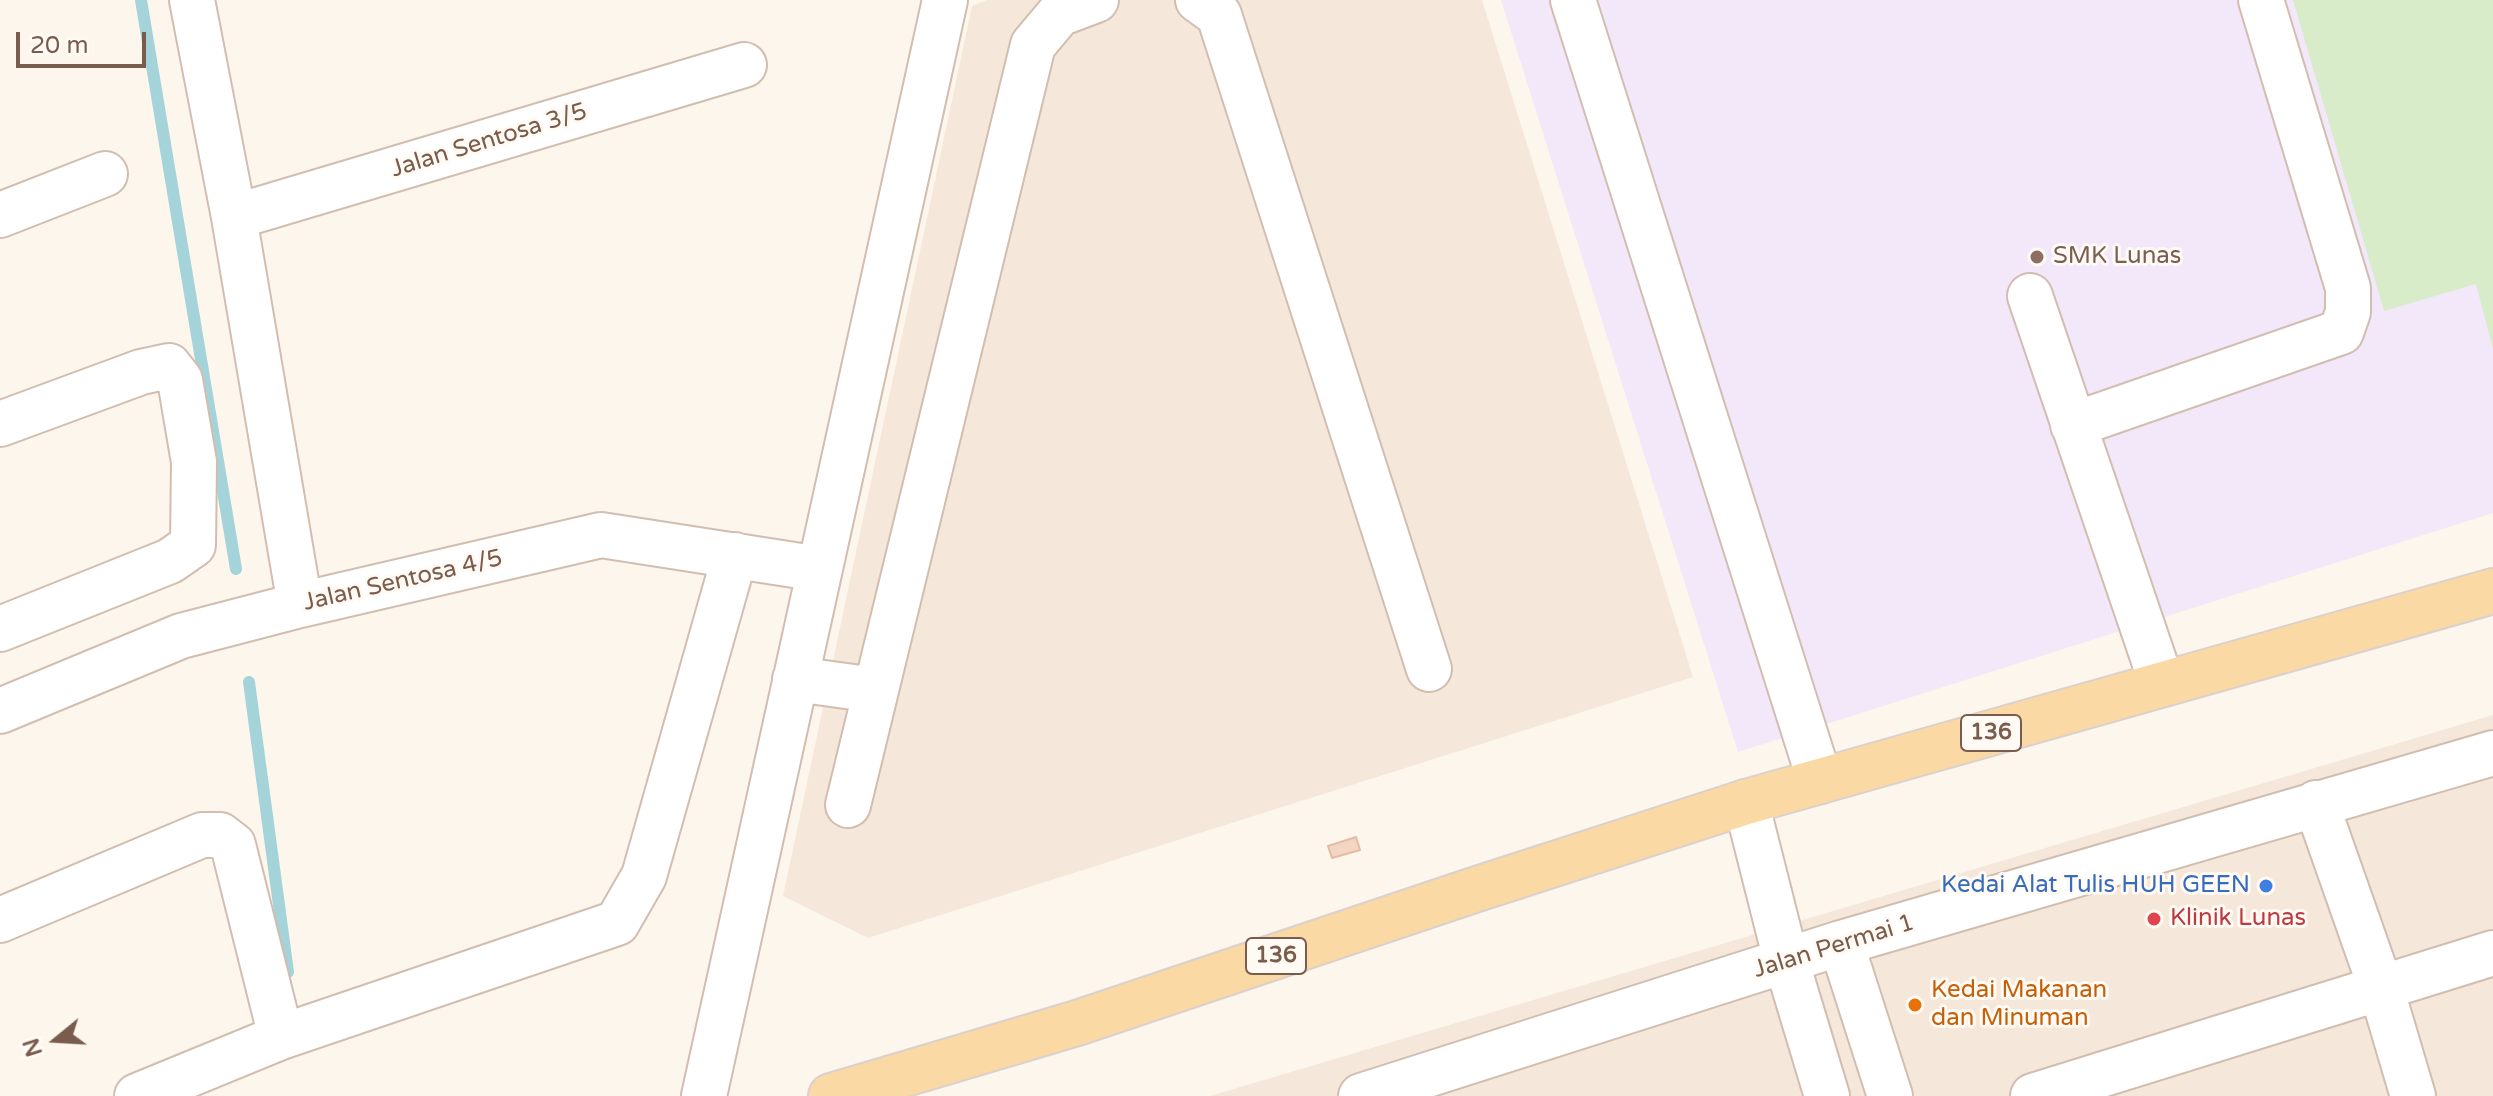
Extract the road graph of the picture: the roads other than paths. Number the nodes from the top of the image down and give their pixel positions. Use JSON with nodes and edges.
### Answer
{"nodes":[{"id":1,"x":192,"y":0,"type":"edge"},
{"id":2,"x":945,"y":0,"type":"edge"},
{"id":3,"x":1096,"y":0,"type":"edge"},
{"id":4,"x":1198,"y":0,"type":"edge"},
{"id":5,"x":1573,"y":0,"type":"edge"},
{"id":6,"x":2261,"y":0,"type":"edge"},
{"id":7,"x":744,"y":65,"type":"dead end"},
{"id":8,"x":105,"y":174,"type":"dead end"},
{"id":9,"x":0,"y":215,"type":"edge"},
{"id":10,"x":234,"y":217,"type":"junction"},
{"id":11,"x":2030,"y":296,"type":"dead end"},
{"id":12,"x":0,"y":424,"type":"edge"},
{"id":13,"x":2073,"y":425,"type":"junction"},
{"id":14,"x":735,"y":555,"type":"junction"},
{"id":15,"x":820,"y":569,"type":"junction"},
{"id":16,"x":2493,"y":591,"type":"edge"},
{"id":17,"x":300,"y":605,"type":"junction"},
{"id":18,"x":0,"y":629,"type":"edge"},
{"id":19,"x":1429,"y":669,"type":"dead end"},
{"id":20,"x":795,"y":679,"type":"junction"},
{"id":21,"x":2162,"y":684,"type":"junction"},
{"id":22,"x":875,"y":690,"type":"junction"},
{"id":23,"x":0,"y":711,"type":"edge"},
{"id":24,"x":2493,"y":753,"type":"edge"},
{"id":25,"x":1820,"y":781,"type":"junction"},
{"id":26,"x":1746,"y":802,"type":"junction"},
{"id":27,"x":2316,"y":803,"type":"junction"},
{"id":28,"x":848,"y":805,"type":"dead end"},
{"id":29,"x":0,"y":920,"type":"edge"},
{"id":30,"x":1841,"y":943,"type":"junction"},
{"id":31,"x":2493,"y":953,"type":"edge"},
{"id":32,"x":1786,"y":960,"type":"junction"},
{"id":33,"x":2381,"y":988,"type":"junction"},
{"id":34,"x":281,"y":1037,"type":"junction"},
{"id":35,"x":1415,"y":1088,"type":"edge"},
{"id":36,"x":137,"y":1096,"type":"edge"},
{"id":37,"x":704,"y":1096,"type":"edge"},
{"id":38,"x":831,"y":1096,"type":"edge"},
{"id":39,"x":1361,"y":1096,"type":"edge"},
{"id":40,"x":1827,"y":1096,"type":"edge"},
{"id":41,"x":1890,"y":1096,"type":"edge"},
{"id":42,"x":2033,"y":1096,"type":"edge"},
{"id":43,"x":2413,"y":1096,"type":"edge"}],
"edges":[{"from":1,"to":10,"type":"street"},
{"from":2,"to":15,"type":"street"},
{"from":3,"to":22,"type":"street"},
{"from":4,"to":19,"type":"street"},
{"from":5,"to":25,"type":"street"},
{"from":6,"to":13,"type":"street"},
{"from":7,"to":10,"type":"street","name":"Jalan Sentosa 3/5"},
{"from":8,"to":9,"type":"street"},
{"from":10,"to":17,"type":"street"},
{"from":11,"to":13,"type":"street"},
{"from":12,"to":18,"type":"street"},
{"from":13,"to":21,"type":"street"},
{"from":14,"to":15,"type":"street","name":"Jalan Sentosa 4/5"},
{"from":14,"to":17,"type":"street","name":"Jalan Sentosa 4/5"},
{"from":14,"to":34,"type":"street"},
{"from":15,"to":20,"type":"street"},
{"from":16,"to":21,"type":"main road","number":"136"},
{"from":17,"to":23,"type":"street","name":"Jalan Sentosa 4/5"},
{"from":20,"to":22,"type":"street"},
{"from":20,"to":37,"type":"street"},
{"from":21,"to":25,"type":"main road","number":"136"},
{"from":22,"to":28,"type":"street"},
{"from":24,"to":27,"type":"street","name":"Jalan Permai 1"},
{"from":25,"to":26,"type":"main road","number":"136"},
{"from":26,"to":32,"type":"street"},
{"from":26,"to":38,"type":"main road","number":"136"},
{"from":27,"to":30,"type":"street","name":"Jalan Permai 1"},
{"from":27,"to":33,"type":"street"},
{"from":29,"to":34,"type":"street"},
{"from":30,"to":32,"type":"street","name":"Jalan Permai 1"},
{"from":30,"to":41,"type":"street"},
{"from":31,"to":33,"type":"street"},
{"from":32,"to":35,"type":"street","name":"Jalan Permai 1"},
{"from":32,"to":40,"type":"street"},
{"from":33,"to":42,"type":"street"},
{"from":33,"to":43,"type":"street"},
{"from":34,"to":36,"type":"street"},
{"from":35,"to":39,"type":"street","name":"Jalan Permai 1"}]}
